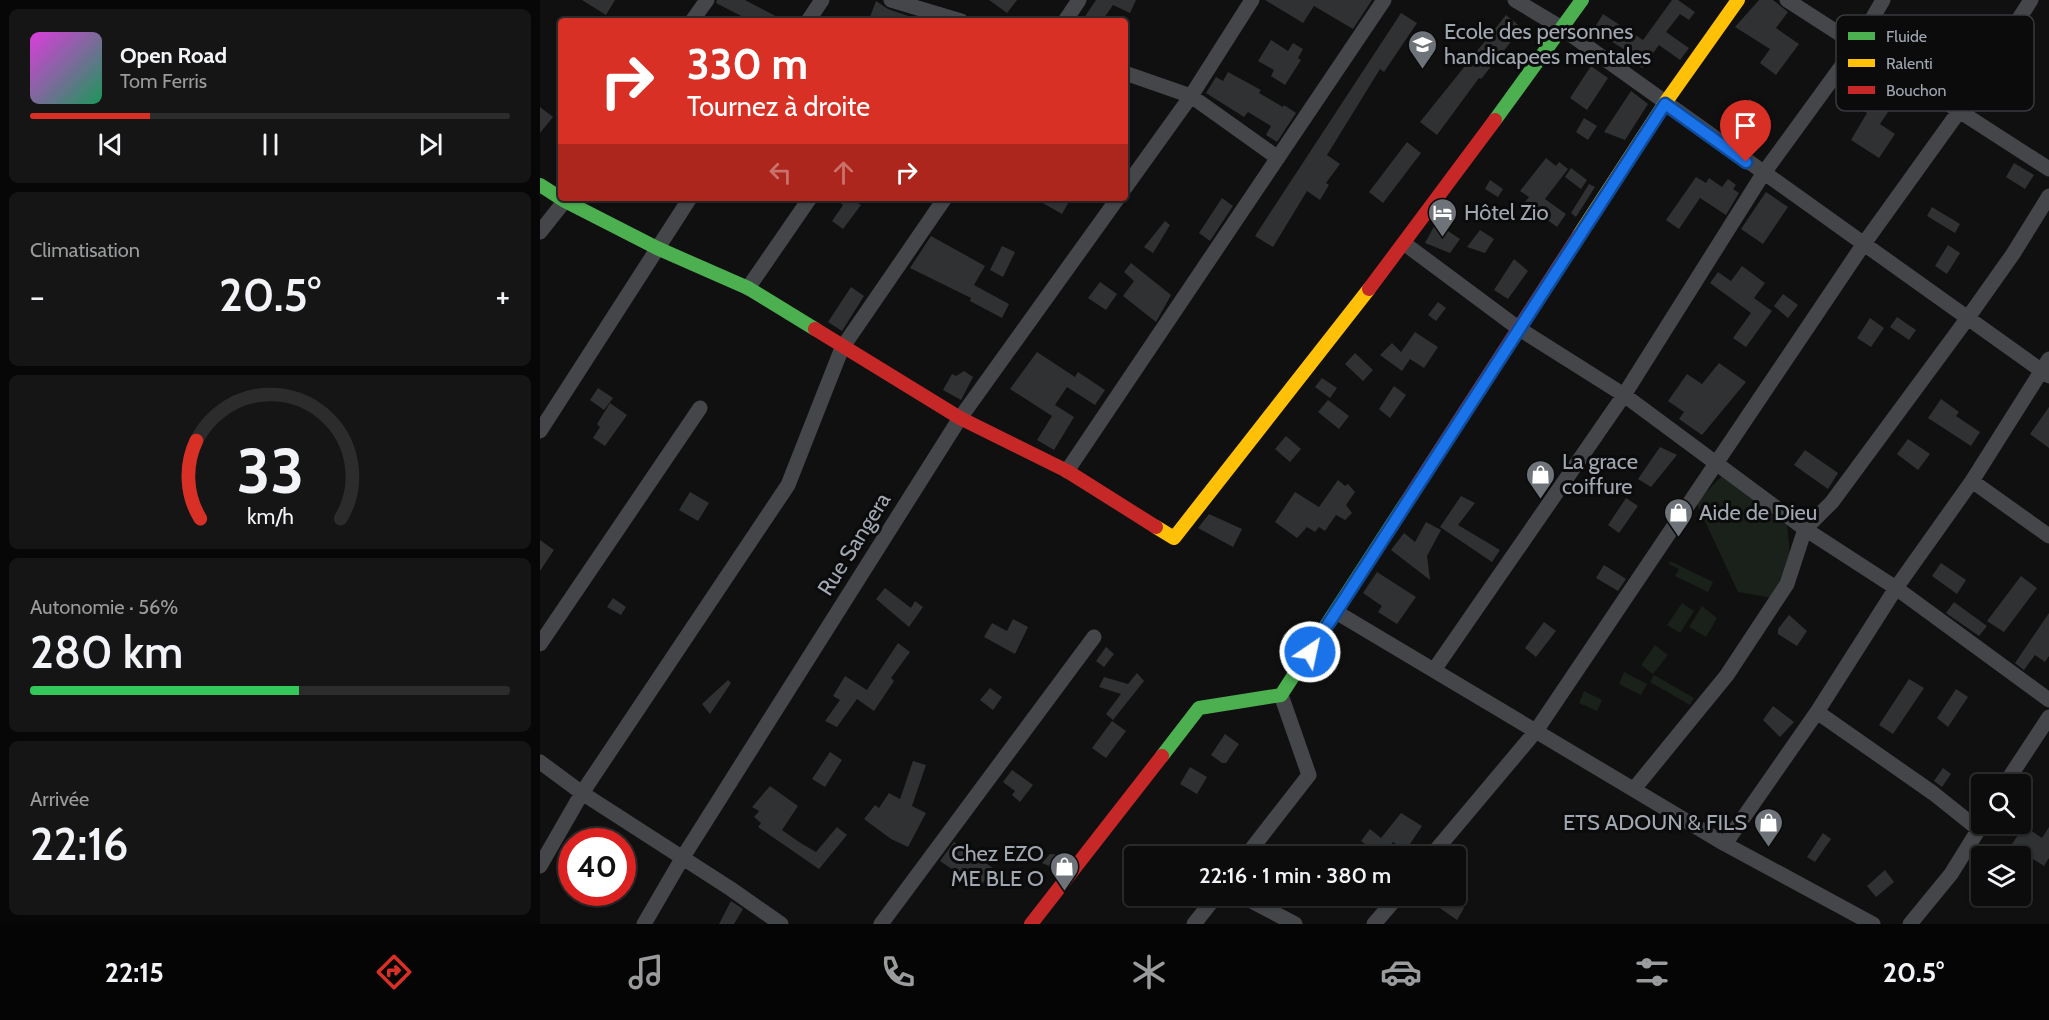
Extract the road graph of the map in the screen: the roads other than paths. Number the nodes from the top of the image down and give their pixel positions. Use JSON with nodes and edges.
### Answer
{"nodes":[{"id":1,"x":707,"y":0,"type":"edge"},
{"id":2,"x":822,"y":0,"type":"edge"},
{"id":3,"x":891,"y":0,"type":"edge"},
{"id":4,"x":1079,"y":0,"type":"edge"},
{"id":5,"x":1252,"y":0,"type":"edge"},
{"id":6,"x":1384,"y":0,"type":"edge"},
{"id":7,"x":1515,"y":0,"type":"edge"},
{"id":8,"x":1582,"y":0,"type":"edge"},
{"id":9,"x":1738,"y":0,"type":"edge"},
{"id":10,"x":1787,"y":0,"type":"edge"},
{"id":11,"x":1883,"y":0,"type":"edge"},
{"id":12,"x":2031,"y":0,"type":"edge"},
{"id":13,"x":1874,"y":15,"type":"edge"},
{"id":14,"x":2021,"y":15,"type":"edge"},
{"id":15,"x":694,"y":18,"type":"edge"},
{"id":16,"x":810,"y":18,"type":"edge"},
{"id":17,"x":935,"y":18,"type":"edge"},
{"id":18,"x":1067,"y":18,"type":"edge"},
{"id":19,"x":1560,"y":27,"type":"junction"},
{"id":20,"x":1836,"y":32,"type":"edge"},
{"id":21,"x":1128,"y":74,"type":"edge"},
{"id":22,"x":1836,"y":74,"type":"edge"},
{"id":23,"x":1191,"y":96,"type":"junction"},
{"id":24,"x":1665,"y":104,"type":"junction"},
{"id":25,"x":1959,"y":111,"type":"edge"},
{"id":26,"x":1962,"y":111,"type":"edge"},
{"id":27,"x":1278,"y":158,"type":"junction"},
{"id":28,"x":2049,"y":169,"type":"edge"},
{"id":29,"x":1763,"y":174,"type":"junction"},
{"id":30,"x":1128,"y":184,"type":"edge"},
{"id":31,"x":540,"y":185,"type":"edge"},
{"id":32,"x":558,"y":195,"type":"edge"},
{"id":33,"x":2049,"y":196,"type":"edge"},
{"id":34,"x":565,"y":201,"type":"edge"},
{"id":35,"x":568,"y":201,"type":"edge"},
{"id":36,"x":688,"y":201,"type":"edge"},
{"id":37,"x":808,"y":201,"type":"edge"},
{"id":38,"x":943,"y":201,"type":"edge"},
{"id":39,"x":1116,"y":201,"type":"edge"},
{"id":40,"x":540,"y":232,"type":"edge"},
{"id":41,"x":1405,"y":243,"type":"junction"},
{"id":42,"x":1863,"y":245,"type":"junction"},
{"id":43,"x":657,"y":248,"type":"junction"},
{"id":44,"x":748,"y":288,"type":"junction"},
{"id":45,"x":1968,"y":319,"type":"junction"},
{"id":46,"x":1518,"y":328,"type":"junction"},
{"id":47,"x":842,"y":348,"type":"junction"},
{"id":48,"x":2047,"y":369,"type":"edge"},
{"id":49,"x":1624,"y":395,"type":"junction"},
{"id":50,"x":700,"y":408,"type":"dead end"},
{"id":51,"x":960,"y":418,"type":"junction"},
{"id":52,"x":540,"y":431,"type":"edge"},
{"id":53,"x":1716,"y":461,"type":"junction"},
{"id":54,"x":1066,"y":471,"type":"junction"},
{"id":55,"x":1972,"y":481,"type":"junction"},
{"id":56,"x":1805,"y":529,"type":"junction"},
{"id":57,"x":2049,"y":536,"type":"edge"},
{"id":58,"x":1896,"y":588,"type":"junction"},
{"id":59,"x":1336,"y":612,"type":"junction"},
{"id":60,"x":1094,"y":636,"type":"dead end"},
{"id":61,"x":540,"y":644,"type":"edge"},
{"id":62,"x":1434,"y":670,"type":"junction"},
{"id":63,"x":1281,"y":695,"type":"junction"},
{"id":64,"x":2049,"y":700,"type":"edge"},
{"id":65,"x":1817,"y":712,"type":"junction"},
{"id":66,"x":2049,"y":717,"type":"edge"},
{"id":67,"x":1536,"y":731,"type":"junction"},
{"id":68,"x":540,"y":762,"type":"edge"},
{"id":69,"x":2012,"y":774,"type":"edge"},
{"id":70,"x":1634,"y":789,"type":"junction"},
{"id":71,"x":582,"y":793,"type":"junction"},
{"id":72,"x":1971,"y":820,"type":"edge"},
{"id":73,"x":1975,"y":834,"type":"edge"},
{"id":74,"x":1725,"y":844,"type":"junction"},
{"id":75,"x":1254,"y":846,"type":"edge"},
{"id":76,"x":1439,"y":846,"type":"edge"},
{"id":77,"x":683,"y":857,"type":"junction"},
{"id":78,"x":540,"y":866,"type":"edge"},
{"id":79,"x":1208,"y":906,"type":"edge"},
{"id":80,"x":1261,"y":906,"type":"edge"},
{"id":81,"x":1389,"y":906,"type":"edge"},
{"id":82,"x":644,"y":924,"type":"edge"},
{"id":83,"x":781,"y":924,"type":"edge"},
{"id":84,"x":881,"y":924,"type":"edge"},
{"id":85,"x":1031,"y":924,"type":"edge"},
{"id":86,"x":1194,"y":924,"type":"edge"},
{"id":87,"x":1295,"y":924,"type":"edge"},
{"id":88,"x":1374,"y":924,"type":"edge"},
{"id":89,"x":1873,"y":924,"type":"edge"},
{"id":90,"x":1910,"y":924,"type":"edge"}],
"edges":[{"from":1,"to":15,"type":"street"},
{"from":2,"to":16,"type":"street"},
{"from":3,"to":17,"type":"street"},
{"from":4,"to":18,"type":"street"},
{"from":5,"to":23,"type":"street"},
{"from":6,"to":27,"type":"street"},
{"from":7,"to":19,"type":"street"},
{"from":8,"to":19,"type":"street"},
{"from":9,"to":24,"type":"street"},
{"from":10,"to":20,"type":"street"},
{"from":11,"to":13,"type":"street"},
{"from":12,"to":14,"type":"street"},
{"from":19,"to":24,"type":"street"},
{"from":19,"to":41,"type":"street"},
{"from":21,"to":23,"type":"street"},
{"from":22,"to":29,"type":"street"},
{"from":23,"to":27,"type":"street"},
{"from":23,"to":30,"type":"street"},
{"from":24,"to":29,"type":"street"},
{"from":24,"to":46,"type":"street"},
{"from":25,"to":42,"type":"street"},
{"from":26,"to":28,"type":"street"},
{"from":27,"to":54,"type":"street"},
{"from":29,"to":42,"type":"street"},
{"from":29,"to":49,"type":"street"},
{"from":31,"to":32,"type":"street"},
{"from":33,"to":45,"type":"street"},
{"from":34,"to":40,"type":"street"},
{"from":35,"to":43,"type":"street"},
{"from":36,"to":43,"type":"street"},
{"from":37,"to":44,"type":"street"},
{"from":38,"to":47,"type":"street"},
{"from":39,"to":51,"type":"street","name":"Rue Sangera"},
{"from":41,"to":46,"type":"street"},
{"from":41,"to":54,"type":"street"},
{"from":42,"to":45,"type":"street"},
{"from":42,"to":53,"type":"street"},
{"from":43,"to":44,"type":"street"},
{"from":43,"to":52,"type":"street"},
{"from":44,"to":47,"type":"street"},
{"from":45,"to":48,"type":"street"},
{"from":45,"to":56,"type":"street"},
{"from":46,"to":49,"type":"street"},
{"from":46,"to":59,"type":"street"},
{"from":47,"to":51,"type":"street"},
{"from":47,"to":71,"type":"street"},
{"from":48,"to":55,"type":"street"},
{"from":49,"to":53,"type":"street"},
{"from":49,"to":62,"type":"street"},
{"from":50,"to":61,"type":"street"},
{"from":51,"to":54,"type":"street"},
{"from":51,"to":77,"type":"street","name":"Rue Sangera"},
{"from":53,"to":56,"type":"street"},
{"from":53,"to":67,"type":"street"},
{"from":55,"to":57,"type":"street"},
{"from":55,"to":58,"type":"street"},
{"from":56,"to":58,"type":"street"},
{"from":56,"to":70,"type":"street"},
{"from":58,"to":64,"type":"street"},
{"from":58,"to":65,"type":"street"},
{"from":59,"to":62,"type":"street"},
{"from":59,"to":63,"type":"street"},
{"from":60,"to":84,"type":"street"},
{"from":62,"to":67,"type":"street"},
{"from":63,"to":75,"type":"street"},
{"from":63,"to":85,"type":"street"},
{"from":65,"to":72,"type":"street"},
{"from":65,"to":74,"type":"street"},
{"from":66,"to":69,"type":"street"},
{"from":67,"to":70,"type":"street"},
{"from":67,"to":76,"type":"street"},
{"from":68,"to":71,"type":"street"},
{"from":70,"to":74,"type":"street"},
{"from":71,"to":77,"type":"street"},
{"from":71,"to":78,"type":"street"},
{"from":73,"to":90,"type":"street"},
{"from":74,"to":89,"type":"street"},
{"from":77,"to":82,"type":"street","name":"Rue Sangera"},
{"from":77,"to":83,"type":"street"},
{"from":79,"to":86,"type":"street"},
{"from":80,"to":87,"type":"street"},
{"from":81,"to":88,"type":"street"}]}
